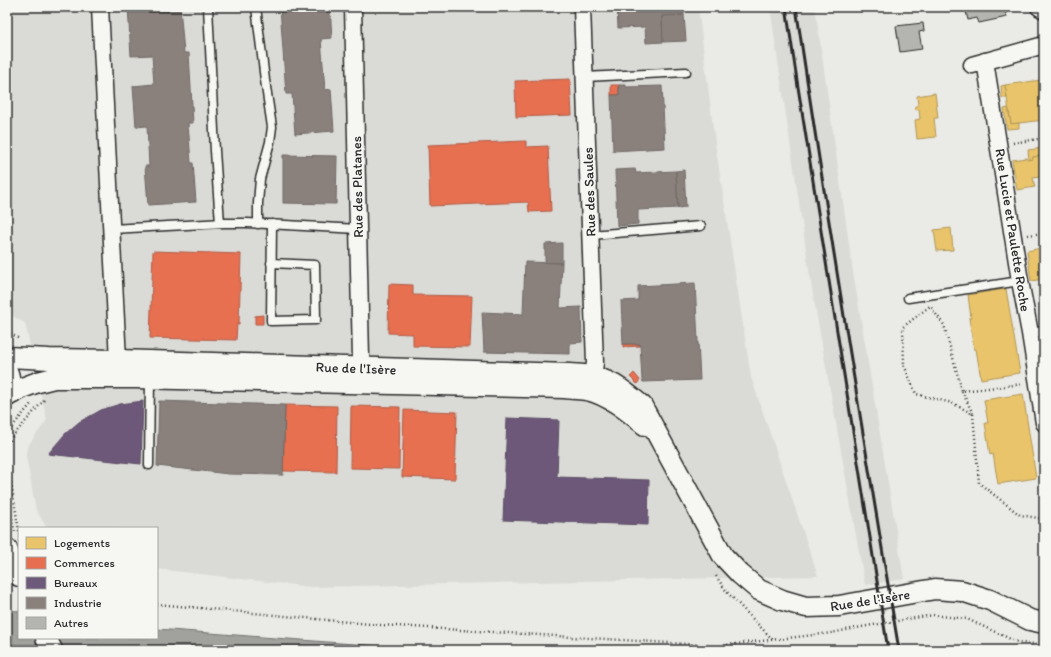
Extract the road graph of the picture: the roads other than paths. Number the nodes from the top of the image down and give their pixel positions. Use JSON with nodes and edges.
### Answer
{"nodes":[{"id":1,"x":100,"y":7,"type":"edge"},
{"id":2,"x":208,"y":7,"type":"edge"},
{"id":3,"x":256,"y":7,"type":"edge"},
{"id":4,"x":352,"y":7,"type":"edge"},
{"id":5,"x":582,"y":7,"type":"edge"},
{"id":6,"x":1038,"y":7,"type":"edge"},
{"id":7,"x":1044,"y":10,"type":"edge"},
{"id":8,"x":1044,"y":46,"type":"edge"},
{"id":9,"x":686,"y":72,"type":"dead end"},
{"id":10,"x":585,"y":78,"type":"junction"},
{"id":11,"x":220,"y":224,"type":"junction"},
{"id":12,"x":258,"y":224,"type":"junction"},
{"id":13,"x":272,"y":224,"type":"junction"},
{"id":14,"x":702,"y":226,"type":"dead end"},
{"id":15,"x":111,"y":229,"type":"junction"},
{"id":16,"x":358,"y":229,"type":"junction"},
{"id":17,"x":591,"y":235,"type":"junction"},
{"id":18,"x":271,"y":264,"type":"junction"},
{"id":19,"x":1020,"y":281,"type":"junction"},
{"id":20,"x":908,"y":298,"type":"dead end"},
{"id":21,"x":1037,"y":332,"type":"edge"},
{"id":22,"x":7,"y":357,"type":"edge"},
{"id":23,"x":360,"y":368,"type":"junction"},
{"id":24,"x":118,"y":369,"type":"junction"},
{"id":25,"x":150,"y":370,"type":"junction"},
{"id":26,"x":7,"y":371,"type":"edge"},
{"id":27,"x":593,"y":376,"type":"junction"},
{"id":28,"x":575,"y":389,"type":"junction"},
{"id":29,"x":7,"y":396,"type":"edge"},
{"id":30,"x":1044,"y":422,"type":"edge"},
{"id":31,"x":658,"y":436,"type":"junction"},
{"id":32,"x":149,"y":465,"type":"dead end"},
{"id":33,"x":12,"y":543,"type":"edge"},
{"id":34,"x":18,"y":571,"type":"edge"},
{"id":35,"x":1044,"y":623,"type":"edge"},
{"id":36,"x":46,"y":639,"type":"edge"},
{"id":37,"x":52,"y":650,"type":"edge"}],
"edges":[{"from":1,"to":15,"type":"street"},
{"from":2,"to":11,"type":"lane"},
{"from":3,"to":12,"type":"lane"},
{"from":4,"to":16,"type":"street","name":"Rue des Platanes"},
{"from":5,"to":10,"type":"street","name":"Rue des Saules"},
{"from":6,"to":7,"type":"street"},
{"from":8,"to":19,"type":"street","name":"Rue Lucie et Paulette Roche"},
{"from":9,"to":10,"type":"lane"},
{"from":10,"to":17,"type":"street","name":"Rue des Saules"},
{"from":11,"to":12,"type":"lane"},
{"from":11,"to":15,"type":"lane"},
{"from":12,"to":13,"type":"lane"},
{"from":13,"to":16,"type":"lane"},
{"from":13,"to":18,"type":"lane"},
{"from":14,"to":17,"type":"lane"},
{"from":15,"to":24,"type":"street"},
{"from":16,"to":23,"type":"street","name":"Rue des Platanes"},
{"from":17,"to":27,"type":"street","name":"Rue des Saules"},
{"from":18,"to":18,"type":"lane"},
{"from":19,"to":20,"type":"lane"},
{"from":19,"to":21,"type":"street","name":"Rue Lucie et Paulette Roche"},
{"from":21,"to":30,"type":"street","name":"Rue Lucie et Paulette Roche"},
{"from":22,"to":24,"type":"street","name":"Rue de l'Isère"},
{"from":23,"to":25,"type":"street","name":"Rue de l'Isère"},
{"from":23,"to":27,"type":"street","name":"Rue de l'Isère"},
{"from":24,"to":25,"type":"street","name":"Rue de l'Isère"},
{"from":24,"to":29,"type":"street","name":"Rue de l'Isère"},
{"from":25,"to":28,"type":"street","name":"Rue de l'Isère"},
{"from":25,"to":32,"type":"lane"},
{"from":26,"to":29,"type":"street"},
{"from":27,"to":28,"type":"street"},
{"from":27,"to":31,"type":"street","name":"Rue de l'Isère"},
{"from":28,"to":31,"type":"street","name":"Rue de l'Isère"},
{"from":31,"to":35,"type":"street","name":"Rue de l'Isère"},
{"from":33,"to":34,"type":"street"},
{"from":36,"to":37,"type":"street"}]}
